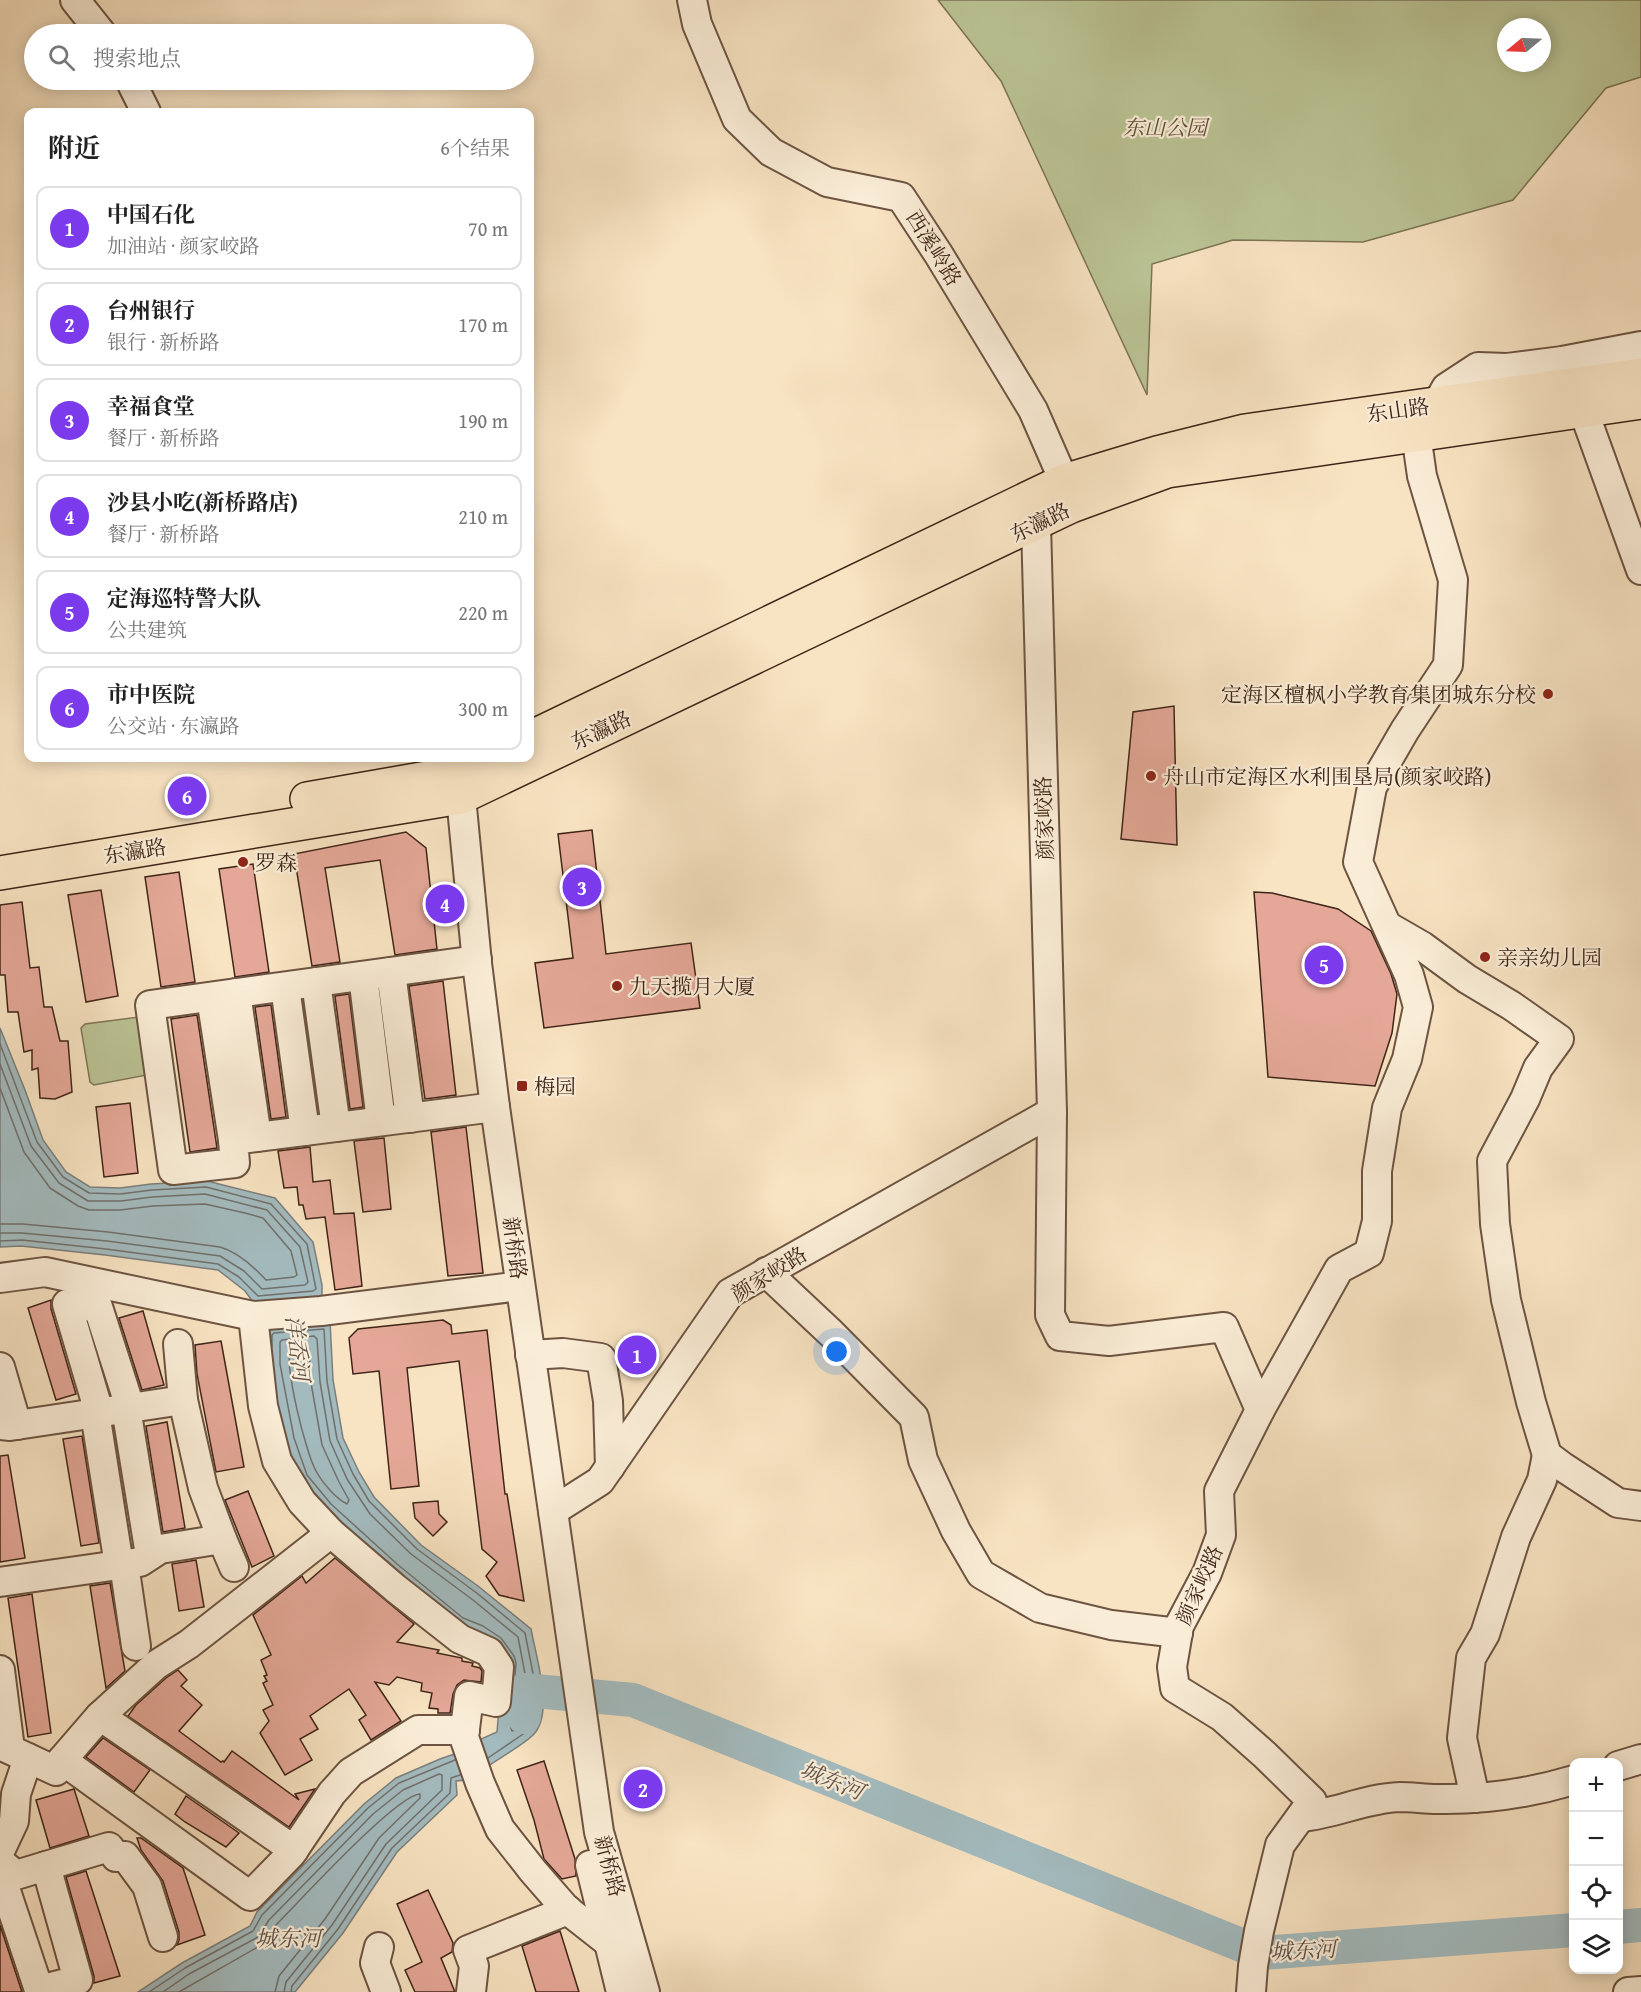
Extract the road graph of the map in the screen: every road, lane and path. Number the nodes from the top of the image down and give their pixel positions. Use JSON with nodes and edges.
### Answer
{"nodes":[{"id":1,"x":75,"y":0,"type":"edge"},
{"id":2,"x":692,"y":0,"type":"edge"},
{"id":3,"x":94,"y":24,"type":"edge"},
{"id":4,"x":135,"y":90,"type":"edge"},
{"id":5,"x":144,"y":108,"type":"edge"},
{"id":6,"x":1641,"y":346,"type":"edge"},
{"id":7,"x":1641,"y":375,"type":"edge"},
{"id":8,"x":1579,"y":397,"type":"junction"},
{"id":9,"x":1641,"y":402,"type":"edge"},
{"id":10,"x":1437,"y":404,"type":"junction"},
{"id":11,"x":1416,"y":434,"type":"junction"},
{"id":12,"x":1162,"y":462,"type":"junction"},
{"id":13,"x":1064,"y":481,"type":"junction"},
{"id":14,"x":1036,"y":524,"type":"junction"},
{"id":15,"x":1641,"y":570,"type":"edge"},
{"id":16,"x":534,"y":736,"type":"edge"},
{"id":17,"x":534,"y":742,"type":"edge"},
{"id":18,"x":481,"y":762,"type":"edge"},
{"id":19,"x":487,"y":762,"type":"edge"},
{"id":20,"x":455,"y":776,"type":"edge"},
{"id":21,"x":0,"y":853,"type":"edge"},
{"id":22,"x":0,"y":873,"type":"edge"},
{"id":23,"x":1389,"y":927,"type":"junction"},
{"id":24,"x":477,"y":960,"type":"junction"},
{"id":25,"x":391,"y":972,"type":"junction"},
{"id":26,"x":363,"y":976,"type":"junction"},
{"id":27,"x":316,"y":982,"type":"junction"},
{"id":28,"x":285,"y":987,"type":"junction"},
{"id":29,"x":224,"y":995,"type":"junction"},
{"id":30,"x":495,"y":1107,"type":"junction"},
{"id":31,"x":1052,"y":1112,"type":"junction"},
{"id":32,"x":410,"y":1118,"type":"junction"},
{"id":33,"x":381,"y":1121,"type":"junction"},
{"id":34,"x":336,"y":1127,"type":"junction"},
{"id":35,"x":305,"y":1131,"type":"junction"},
{"id":36,"x":245,"y":1138,"type":"junction"},
{"id":37,"x":766,"y":1272,"type":"junction"},
{"id":38,"x":0,"y":1278,"type":"edge"},
{"id":39,"x":520,"y":1286,"type":"junction"},
{"id":40,"x":253,"y":1316,"type":"junction"},
{"id":41,"x":178,"y":1344,"type":"dead end"},
{"id":42,"x":530,"y":1356,"type":"junction"},
{"id":43,"x":0,"y":1367,"type":"edge"},
{"id":44,"x":183,"y":1400,"type":"junction"},
{"id":45,"x":113,"y":1410,"type":"junction"},
{"id":46,"x":1260,"y":1410,"type":"junction"},
{"id":47,"x":9,"y":1425,"type":"edge"},
{"id":48,"x":1547,"y":1455,"type":"junction"},
{"id":49,"x":610,"y":1467,"type":"junction"},
{"id":50,"x":1641,"y":1506,"type":"edge"},
{"id":51,"x":553,"y":1511,"type":"junction"},
{"id":52,"x":331,"y":1533,"type":"junction"},
{"id":53,"x":222,"y":1539,"type":"junction"},
{"id":54,"x":131,"y":1561,"type":"junction"},
{"id":55,"x":234,"y":1568,"type":"dead end"},
{"id":56,"x":0,"y":1582,"type":"edge"},
{"id":57,"x":1178,"y":1633,"type":"junction"},
{"id":58,"x":136,"y":1647,"type":"dead end"},
{"id":59,"x":0,"y":1670,"type":"edge"},
{"id":60,"x":100,"y":1716,"type":"junction"},
{"id":61,"x":465,"y":1733,"type":"junction"},
{"id":62,"x":585,"y":1738,"type":"junction"},
{"id":63,"x":13,"y":1751,"type":"edge"},
{"id":64,"x":1641,"y":1759,"type":"edge"},
{"id":65,"x":62,"y":1760,"type":"junction"},
{"id":66,"x":1623,"y":1764,"type":"edge"},
{"id":67,"x":1569,"y":1781,"type":"edge"},
{"id":68,"x":1475,"y":1798,"type":"junction"},
{"id":69,"x":1301,"y":1817,"type":"junction"},
{"id":70,"x":294,"y":1850,"type":"junction"},
{"id":71,"x":0,"y":1851,"type":"edge"},
{"id":72,"x":0,"y":1862,"type":"edge"},
{"id":73,"x":46,"y":1866,"type":"junction"},
{"id":74,"x":0,"y":1873,"type":"edge"},
{"id":75,"x":568,"y":1910,"type":"junction"},
{"id":76,"x":163,"y":1937,"type":"dead end"},
{"id":77,"x":608,"y":1942,"type":"junction"},
{"id":78,"x":379,"y":1947,"type":"dead end"},
{"id":79,"x":1252,"y":1979,"type":"edge"},
{"id":80,"x":1641,"y":1991,"type":"edge"},
{"id":81,"x":386,"y":1992,"type":"edge"},
{"id":82,"x":471,"y":1992,"type":"edge"},
{"id":83,"x":621,"y":1992,"type":"edge"},
{"id":84,"x":645,"y":1992,"type":"edge"},
{"id":85,"x":1628,"y":1992,"type":"edge"}],
"edges":[{"from":1,"to":3,"type":"street"},
{"from":2,"to":13,"type":"street","name":"西溪岭路"},
{"from":4,"to":5,"type":"street"},
{"from":6,"to":10,"type":"street"},
{"from":7,"to":8,"type":"main road","name":"东山路"},
{"from":8,"to":9,"type":"main road","name":"东山路"},
{"from":8,"to":10,"type":"main road","name":"东山路"},
{"from":8,"to":11,"type":"main road","name":"东山路"},
{"from":8,"to":15,"type":"street"},
{"from":10,"to":12,"type":"main road","name":"东山路"},
{"from":11,"to":12,"type":"main road","name":"东山路"},
{"from":11,"to":23,"type":"street"},
{"from":12,"to":13,"type":"main road","name":"东瀛路"},
{"from":12,"to":14,"type":"main road","name":"东瀛路"},
{"from":13,"to":16,"type":"main road","name":"东瀛路"},
{"from":14,"to":17,"type":"main road","name":"东瀛路"},
{"from":14,"to":31,"type":"street","name":"颜家峧路"},
{"from":18,"to":20,"type":"main road","name":"东瀛路"},
{"from":19,"to":20,"type":"main road","name":"东瀛路"},
{"from":20,"to":21,"type":"main road","name":"东瀛路"},
{"from":20,"to":22,"type":"main road","name":"东瀛路"},
{"from":20,"to":24,"type":"street","name":"新桥路"},
{"from":23,"to":46,"type":"street"},
{"from":23,"to":48,"type":"street"},
{"from":24,"to":25,"type":"street"},
{"from":24,"to":30,"type":"street","name":"新桥路"},
{"from":25,"to":26,"type":"street"},
{"from":25,"to":32,"type":"street"},
{"from":26,"to":27,"type":"street"},
{"from":26,"to":33,"type":"street"},
{"from":27,"to":28,"type":"street"},
{"from":27,"to":34,"type":"street"},
{"from":28,"to":29,"type":"street"},
{"from":28,"to":35,"type":"street"},
{"from":29,"to":36,"type":"street"},
{"from":29,"to":36,"type":"street"},
{"from":30,"to":32,"type":"street"},
{"from":30,"to":39,"type":"street","name":"新桥路"},
{"from":31,"to":37,"type":"street","name":"颜家峧路"},
{"from":31,"to":46,"type":"street","name":"颜家峧路"},
{"from":32,"to":33,"type":"street"},
{"from":33,"to":34,"type":"street"},
{"from":34,"to":35,"type":"street"},
{"from":35,"to":36,"type":"street"},
{"from":37,"to":49,"type":"street","name":"颜家峧路"},
{"from":37,"to":57,"type":"street"},
{"from":38,"to":40,"type":"street"},
{"from":39,"to":40,"type":"street"},
{"from":39,"to":42,"type":"street","name":"新桥路"},
{"from":40,"to":52,"type":"street"},
{"from":41,"to":44,"type":"street"},
{"from":42,"to":49,"type":"street"},
{"from":42,"to":51,"type":"street","name":"新桥路"},
{"from":43,"to":47,"type":"street"},
{"from":44,"to":45,"type":"street"},
{"from":44,"to":53,"type":"street"},
{"from":45,"to":47,"type":"street"},
{"from":45,"to":54,"type":"street"},
{"from":46,"to":57,"type":"street","name":"颜家峧路"},
{"from":48,"to":50,"type":"street"},
{"from":48,"to":68,"type":"street"},
{"from":49,"to":51,"type":"street","name":"颜家峧路"},
{"from":51,"to":62,"type":"street","name":"新桥路"},
{"from":52,"to":60,"type":"street"},
{"from":52,"to":61,"type":"street"},
{"from":53,"to":54,"type":"street"},
{"from":53,"to":55,"type":"street"},
{"from":54,"to":56,"type":"street"},
{"from":54,"to":58,"type":"street"},
{"from":57,"to":69,"type":"street","name":"颜家峧路"},
{"from":59,"to":63,"type":"street"},
{"from":60,"to":65,"type":"street"},
{"from":60,"to":70,"type":"street"},
{"from":61,"to":70,"type":"street"},
{"from":61,"to":75,"type":"street"},
{"from":62,"to":77,"type":"street","name":"新桥路"},
{"from":62,"to":84,"type":"street","name":"新桥路"},
{"from":63,"to":65,"type":"street"},
{"from":63,"to":71,"type":"street"},
{"from":64,"to":66,"type":"street"},
{"from":65,"to":70,"type":"street"},
{"from":67,"to":68,"type":"street"},
{"from":68,"to":69,"type":"street"},
{"from":69,"to":79,"type":"street","name":"颜家峧路"},
{"from":72,"to":73,"type":"street"},
{"from":73,"to":74,"type":"street"},
{"from":73,"to":76,"type":"street"},
{"from":75,"to":77,"type":"street"},
{"from":75,"to":82,"type":"street"},
{"from":77,"to":83,"type":"street","name":"新桥路"},
{"from":78,"to":81,"type":"street"},
{"from":80,"to":85,"type":"street"}]}
